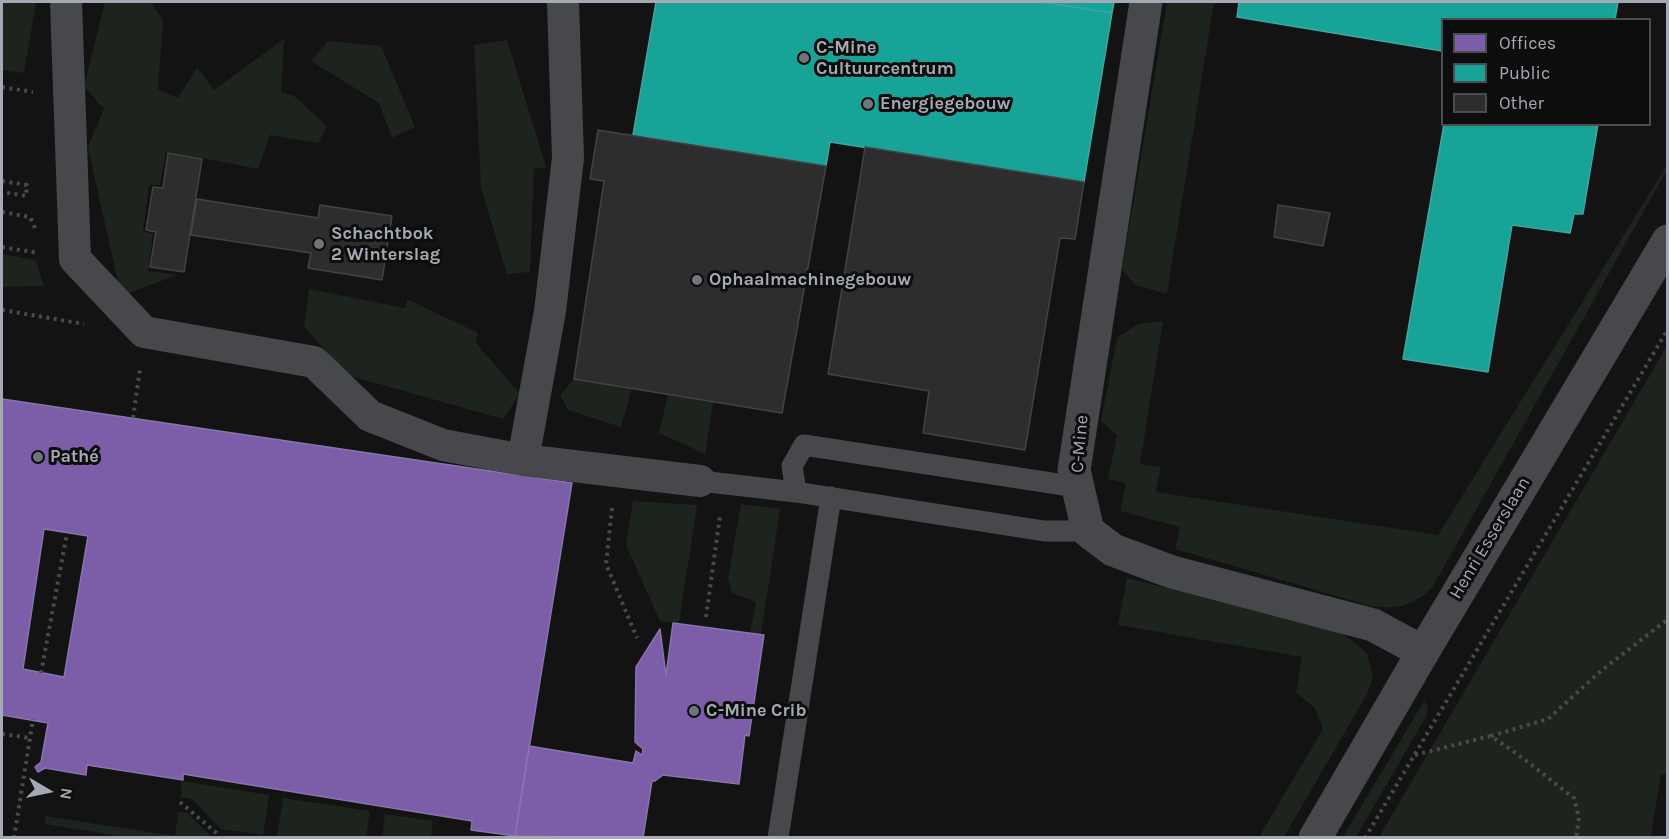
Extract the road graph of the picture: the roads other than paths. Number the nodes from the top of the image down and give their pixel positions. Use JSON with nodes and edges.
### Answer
{"nodes":[{"id":1,"x":66,"y":2,"type":"edge"},
{"id":2,"x":563,"y":2,"type":"edge"},
{"id":3,"x":1146,"y":2,"type":"edge"},
{"id":4,"x":1668,"y":241,"type":"edge"},
{"id":5,"x":523,"y":460,"type":"junction"},
{"id":6,"x":713,"y":482,"type":"joint"},
{"id":7,"x":1077,"y":487,"type":"junction"},
{"id":8,"x":796,"y":492,"type":"junction"},
{"id":9,"x":831,"y":497,"type":"junction"},
{"id":10,"x":1088,"y":531,"type":"junction"},
{"id":11,"x":1423,"y":652,"type":"junction"},
{"id":12,"x":778,"y":837,"type":"edge"},
{"id":13,"x":1315,"y":837,"type":"edge"}],
"edges":[{"from":1,"to":5,"type":"street"},
{"from":2,"to":5,"type":"street"},
{"from":3,"to":7,"type":"street","name":"C-Mine"},
{"from":4,"to":11,"type":"street","name":"Henri Esserslaan"},
{"from":5,"to":6,"type":"street"},
{"from":6,"to":8,"type":"lane"},
{"from":7,"to":8,"type":"lane"},
{"from":7,"to":10,"type":"street","name":"C-Mine"},
{"from":8,"to":9,"type":"lane"},
{"from":9,"to":10,"type":"lane"},
{"from":9,"to":12,"type":"lane"},
{"from":10,"to":11,"type":"street"},
{"from":11,"to":13,"type":"street","name":"Henri Esserslaan"}]}
